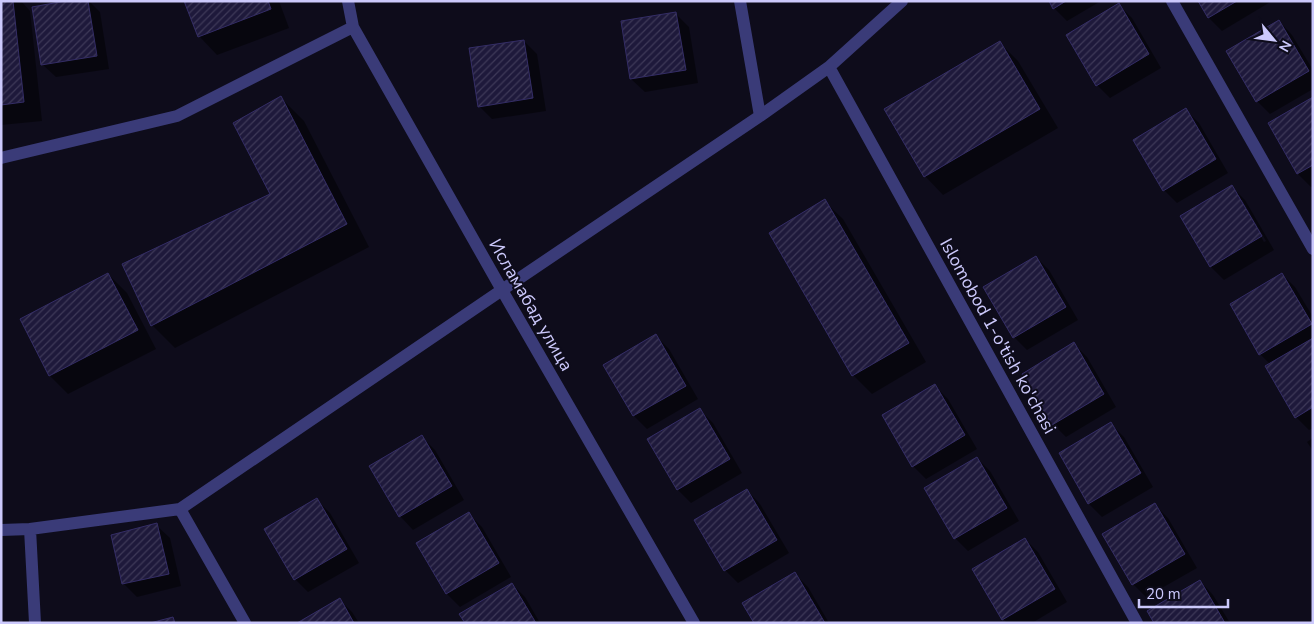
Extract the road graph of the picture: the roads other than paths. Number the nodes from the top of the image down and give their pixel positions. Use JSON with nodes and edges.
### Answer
{"nodes":[{"id":1,"x":348,"y":1,"type":"edge"},
{"id":2,"x":740,"y":1,"type":"edge"},
{"id":3,"x":902,"y":1,"type":"edge"},
{"id":4,"x":1172,"y":1,"type":"edge"},
{"id":5,"x":353,"y":27,"type":"junction"},
{"id":6,"x":829,"y":67,"type":"junction"},
{"id":7,"x":760,"y":116,"type":"junction"},
{"id":8,"x":1,"y":158,"type":"edge"},
{"id":9,"x":1313,"y":249,"type":"edge"},
{"id":10,"x":502,"y":290,"type":"junction"},
{"id":11,"x":180,"y":509,"type":"junction"},
{"id":12,"x":30,"y":529,"type":"junction"},
{"id":13,"x":1,"y":530,"type":"edge"},
{"id":14,"x":35,"y":623,"type":"edge"},
{"id":15,"x":245,"y":623,"type":"edge"},
{"id":16,"x":694,"y":623,"type":"edge"},
{"id":17,"x":1137,"y":623,"type":"edge"}],
"edges":[{"from":1,"to":5,"type":"street","name":"Исламабад улица"},
{"from":2,"to":7,"type":"street"},
{"from":3,"to":6,"type":"street"},
{"from":4,"to":9,"type":"street"},
{"from":5,"to":8,"type":"street"},
{"from":5,"to":10,"type":"street","name":"Исламабад улица"},
{"from":6,"to":7,"type":"street"},
{"from":6,"to":17,"type":"street","name":"Islomobod 1-o'tish ko'chasi"},
{"from":7,"to":10,"type":"street"},
{"from":10,"to":11,"type":"street"},
{"from":10,"to":16,"type":"street","name":"Исламабад улица"},
{"from":11,"to":12,"type":"street"},
{"from":11,"to":15,"type":"street"},
{"from":12,"to":13,"type":"street"},
{"from":12,"to":14,"type":"street"}]}
